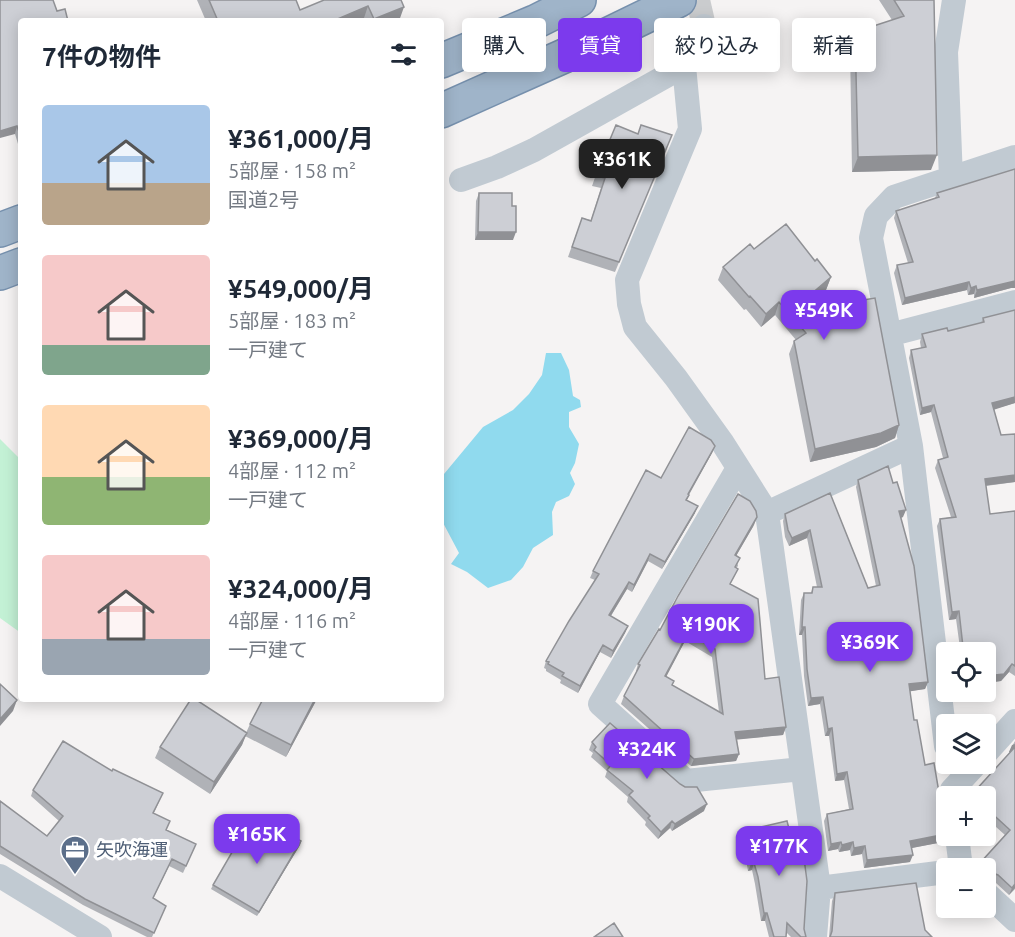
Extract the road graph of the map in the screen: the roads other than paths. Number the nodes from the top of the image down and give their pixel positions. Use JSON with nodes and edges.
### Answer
{"nodes":[{"id":1,"x":579,"y":0,"type":"edge"},
{"id":2,"x":679,"y":0,"type":"edge"},
{"id":3,"x":954,"y":0,"type":"edge"},
{"id":4,"x":444,"y":60,"type":"edge"},
{"id":5,"x":673,"y":72,"type":"edge"},
{"id":6,"x":685,"y":72,"type":"edge"},
{"id":7,"x":444,"y":110,"type":"edge"},
{"id":8,"x":1015,"y":157,"type":"edge"},
{"id":9,"x":951,"y":179,"type":"junction"},
{"id":10,"x":461,"y":180,"type":"dead end"},
{"id":11,"x":18,"y":223,"type":"edge"},
{"id":12,"x":0,"y":230,"type":"edge"},
{"id":13,"x":18,"y":266,"type":"edge"},
{"id":14,"x":0,"y":273,"type":"edge"},
{"id":15,"x":1015,"y":302,"type":"edge"},
{"id":16,"x":889,"y":335,"type":"junction"},
{"id":17,"x":911,"y":446,"type":"junction"},
{"id":18,"x":738,"y":468,"type":"junction"},
{"id":19,"x":766,"y":513,"type":"junction"},
{"id":20,"x":942,"y":714,"type":"edge"},
{"id":21,"x":1015,"y":721,"type":"edge"},
{"id":22,"x":996,"y":742,"type":"edge"},
{"id":23,"x":802,"y":769,"type":"junction"},
{"id":24,"x":968,"y":774,"type":"edge"},
{"id":25,"x":958,"y":786,"type":"edge"},
{"id":26,"x":936,"y":873,"type":"edge"},
{"id":27,"x":0,"y":876,"type":"edge"},
{"id":28,"x":819,"y":888,"type":"junction"},
{"id":29,"x":996,"y":902,"type":"edge"},
{"id":30,"x":1015,"y":920,"type":"edge"},
{"id":31,"x":100,"y":937,"type":"edge"},
{"id":32,"x":815,"y":937,"type":"edge"}],
"edges":[{"from":1,"to":4,"type":"highway"},
{"from":2,"to":7,"type":"highway"},
{"from":3,"to":9,"type":"street"},
{"from":5,"to":10,"type":"street"},
{"from":6,"to":18,"type":"street"},
{"from":8,"to":9,"type":"street"},
{"from":9,"to":16,"type":"street"},
{"from":11,"to":12,"type":"highway"},
{"from":13,"to":14,"type":"highway"},
{"from":15,"to":16,"type":"street"},
{"from":16,"to":17,"type":"street"},
{"from":17,"to":19,"type":"street"},
{"from":17,"to":20,"type":"street"},
{"from":18,"to":19,"type":"street"},
{"from":18,"to":23,"type":"street"},
{"from":19,"to":23,"type":"street"},
{"from":21,"to":22,"type":"street"},
{"from":23,"to":28,"type":"street"},
{"from":24,"to":25,"type":"street"},
{"from":26,"to":28,"type":"street"},
{"from":27,"to":31,"type":"street"},
{"from":28,"to":32,"type":"street"},
{"from":29,"to":30,"type":"street"}]}
